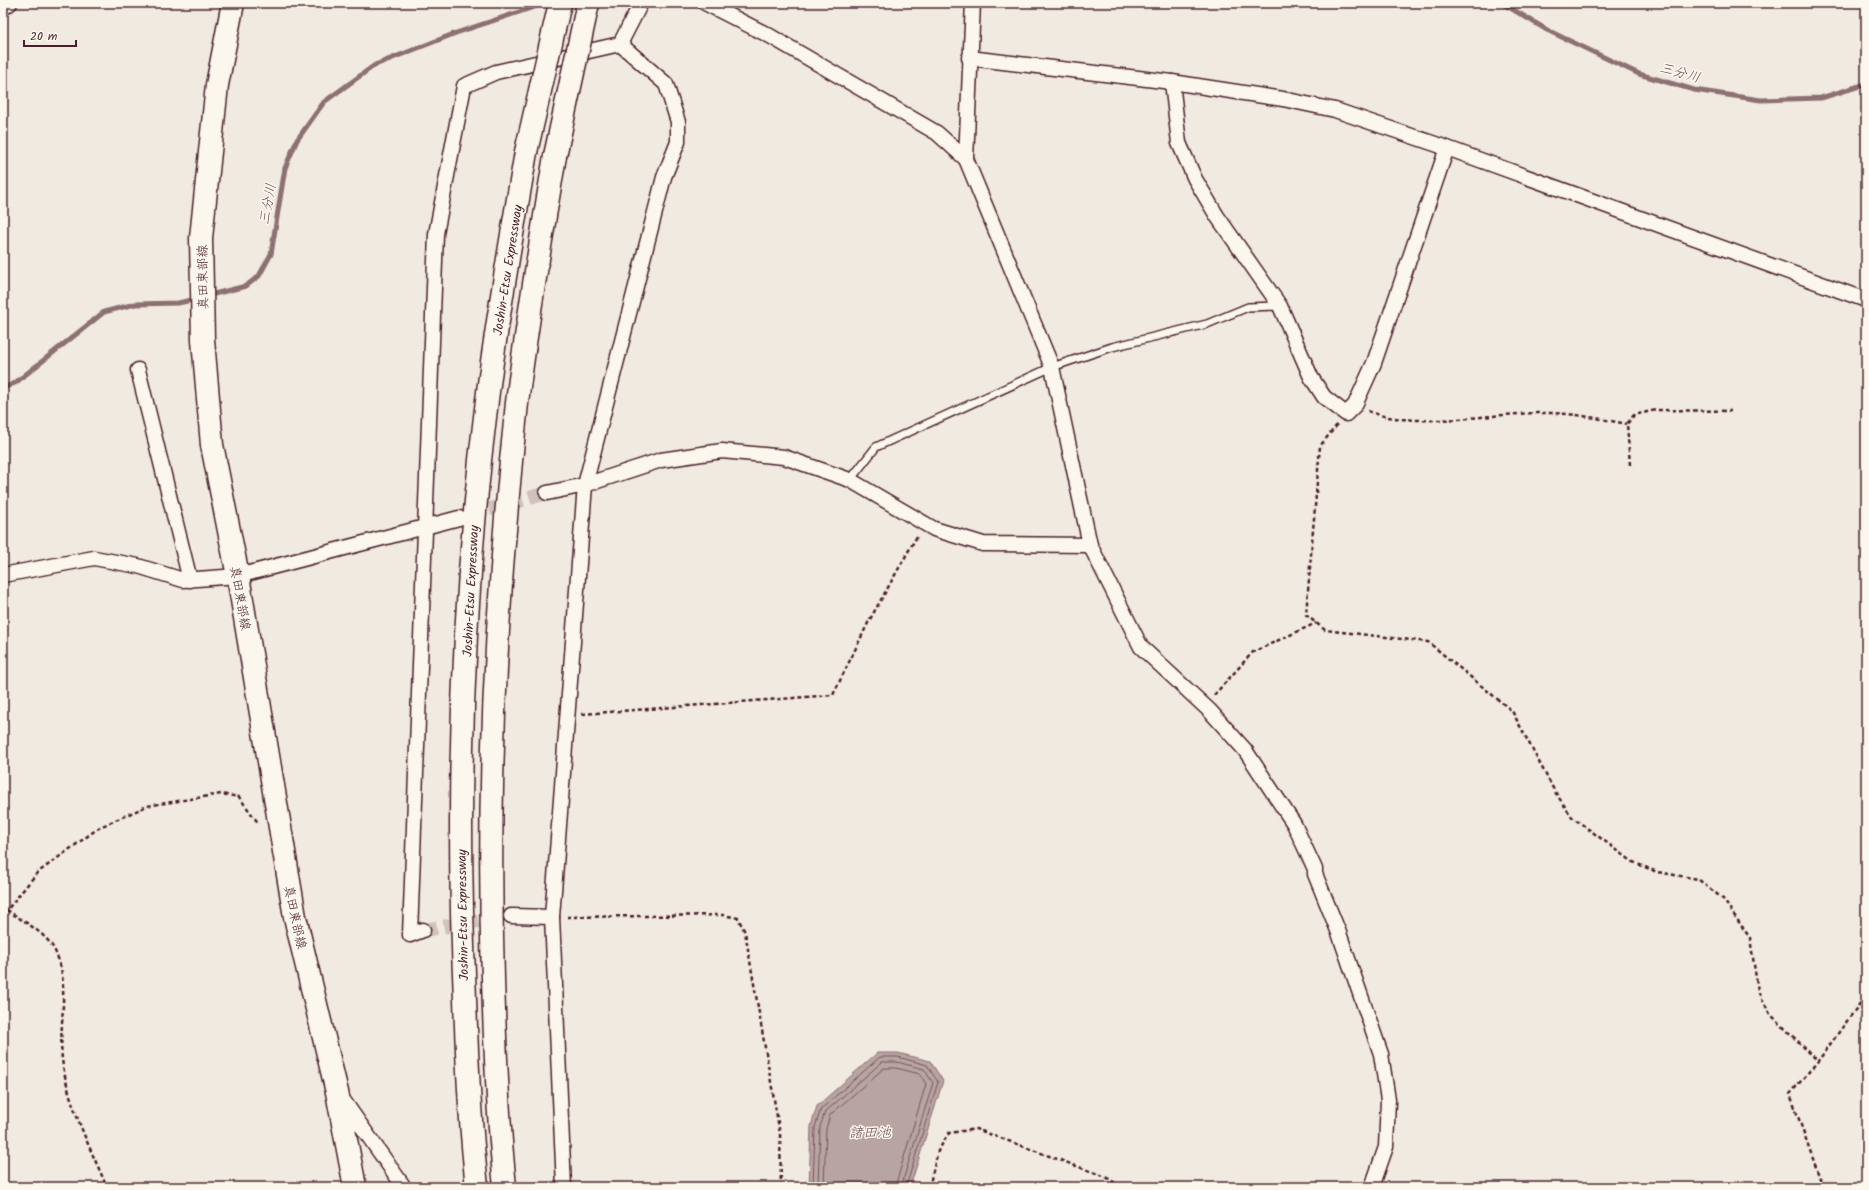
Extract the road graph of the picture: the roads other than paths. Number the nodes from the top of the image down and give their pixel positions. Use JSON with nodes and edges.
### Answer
{"nodes":[{"id":1,"x":10,"y":3,"type":"edge"},
{"id":2,"x":233,"y":3,"type":"edge"},
{"id":3,"x":560,"y":3,"type":"edge"},
{"id":4,"x":588,"y":3,"type":"edge"},
{"id":5,"x":641,"y":3,"type":"edge"},
{"id":6,"x":705,"y":3,"type":"edge"},
{"id":7,"x":973,"y":3,"type":"edge"},
{"id":8,"x":3,"y":8,"type":"edge"},
{"id":9,"x":620,"y":44,"type":"junction"},
{"id":10,"x":969,"y":58,"type":"junction"},
{"id":11,"x":1172,"y":82,"type":"junction"},
{"id":12,"x":1447,"y":148,"type":"junction"},
{"id":13,"x":966,"y":159,"type":"junction"},
{"id":14,"x":1866,"y":300,"type":"edge"},
{"id":15,"x":1280,"y":306,"type":"junction"},
{"id":16,"x":1052,"y":368,"type":"junction"},
{"id":17,"x":138,"y":370,"type":"dead end"},
{"id":18,"x":850,"y":480,"type":"junction"},
{"id":19,"x":585,"y":485,"type":"junction"},
{"id":20,"x":547,"y":493,"type":"tunnel mouth"},
{"id":21,"x":459,"y":518,"type":"tunnel mouth"},
{"id":22,"x":425,"y":526,"type":"junction"},
{"id":23,"x":1090,"y":545,"type":"junction"},
{"id":24,"x":3,"y":575,"type":"edge"},
{"id":25,"x":238,"y":576,"type":"junction"},
{"id":26,"x":190,"y":580,"type":"junction"},
{"id":27,"x":511,"y":916,"type":"tunnel mouth"},
{"id":28,"x":552,"y":917,"type":"junction"},
{"id":29,"x":423,"y":930,"type":"tunnel mouth"},
{"id":30,"x":337,"y":1092,"type":"junction"},
{"id":31,"x":355,"y":1187,"type":"edge"},
{"id":32,"x":404,"y":1187,"type":"edge"},
{"id":33,"x":476,"y":1187,"type":"edge"},
{"id":34,"x":505,"y":1187,"type":"edge"},
{"id":35,"x":564,"y":1187,"type":"edge"},
{"id":36,"x":1372,"y":1187,"type":"edge"}],
"edges":[{"from":1,"to":8,"type":"street"},
{"from":2,"to":25,"type":"main road","name":"真田東部線"},
{"from":3,"to":33,"type":"main road","name":"Joshin-Etsu Expressway","bridge":true},
{"from":4,"to":34,"type":"main road","bridge":true},
{"from":5,"to":9,"type":"street"},
{"from":6,"to":13,"type":"street"},
{"from":7,"to":10,"type":"street"},
{"from":9,"to":19,"type":"street"},
{"from":9,"to":22,"type":"street"},
{"from":10,"to":11,"type":"street"},
{"from":10,"to":13,"type":"street"},
{"from":11,"to":12,"type":"street"},
{"from":11,"to":15,"type":"street"},
{"from":12,"to":14,"type":"street"},
{"from":12,"to":15,"type":"street"},
{"from":13,"to":16,"type":"street"},
{"from":15,"to":16,"type":"lane"},
{"from":16,"to":18,"type":"lane"},
{"from":16,"to":23,"type":"street"},
{"from":17,"to":26,"type":"street"},
{"from":18,"to":19,"type":"street"},
{"from":18,"to":23,"type":"street"},
{"from":19,"to":20,"type":"street"},
{"from":19,"to":28,"type":"street"},
{"from":21,"to":22,"type":"street"},
{"from":22,"to":25,"type":"street"},
{"from":22,"to":29,"type":"street"},
{"from":23,"to":36,"type":"street"},
{"from":24,"to":26,"type":"street"},
{"from":25,"to":26,"type":"street"},
{"from":25,"to":30,"type":"main road","name":"真田東部線"},
{"from":27,"to":28,"type":"street"},
{"from":28,"to":35,"type":"street"},
{"from":30,"to":31,"type":"main road","name":"真田東部線"},
{"from":30,"to":32,"type":"street"}]}
